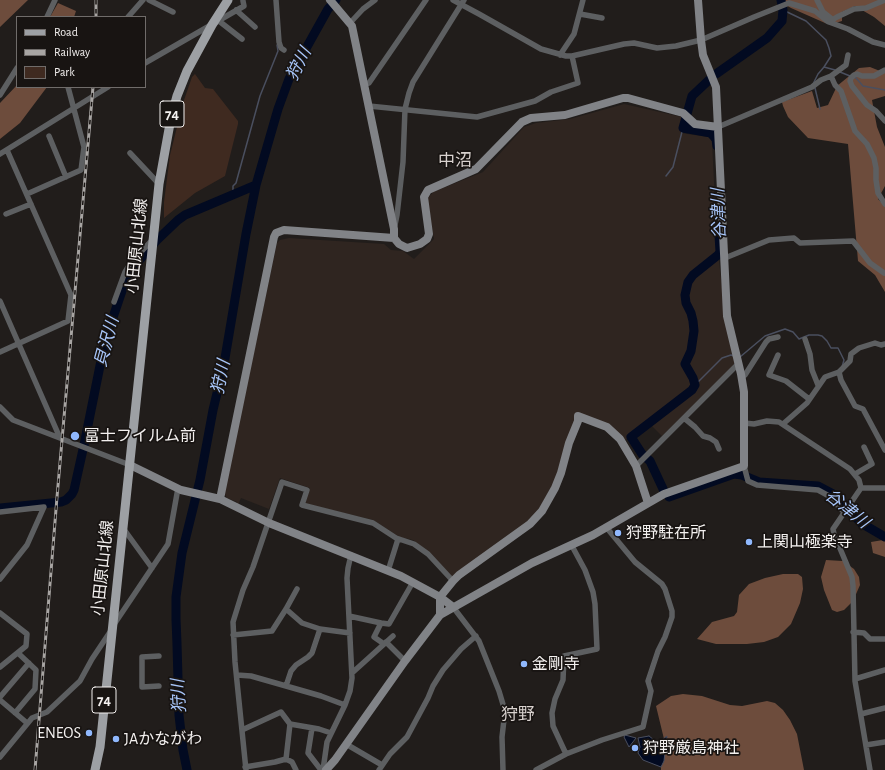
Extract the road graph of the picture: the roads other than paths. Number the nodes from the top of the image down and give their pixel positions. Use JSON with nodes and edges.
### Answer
{"nodes":[{"id":1,"x":55,"y":0,"type":"edge"},
{"id":2,"x":143,"y":0,"type":"edge"},
{"id":3,"x":149,"y":0,"type":"edge"},
{"id":4,"x":228,"y":0,"type":"edge"},
{"id":5,"x":242,"y":0,"type":"edge"},
{"id":6,"x":276,"y":0,"type":"edge"},
{"id":7,"x":330,"y":0,"type":"edge"},
{"id":8,"x":374,"y":0,"type":"edge"},
{"id":9,"x":426,"y":0,"type":"edge"},
{"id":10,"x":453,"y":0,"type":"edge"},
{"id":11,"x":583,"y":0,"type":"edge"},
{"id":12,"x":698,"y":0,"type":"edge"},
{"id":13,"x":817,"y":0,"type":"edge"},
{"id":14,"x":885,"y":0,"type":"edge"},
{"id":15,"x":462,"y":2,"type":"edge"},
{"id":16,"x":236,"y":10,"type":"junction"},
{"id":17,"x":174,"y":12,"type":"dead end"},
{"id":18,"x":580,"y":14,"type":"junction"},
{"id":19,"x":47,"y":16,"type":"edge"},
{"id":20,"x":129,"y":16,"type":"edge"},
{"id":21,"x":602,"y":18,"type":"dead end"},
{"id":22,"x":831,"y":21,"type":"junction"},
{"id":23,"x":215,"y":23,"type":"junction"},
{"id":24,"x":350,"y":23,"type":"junction"},
{"id":25,"x":255,"y":27,"type":"dead end"},
{"id":26,"x":242,"y":39,"type":"dead end"},
{"id":27,"x":701,"y":40,"type":"junction"},
{"id":28,"x":885,"y":45,"type":"edge"},
{"id":29,"x":284,"y":50,"type":"dead end"},
{"id":30,"x":560,"y":55,"type":"junction"},
{"id":31,"x":848,"y":55,"type":"dead end"},
{"id":32,"x":572,"y":56,"type":"junction"},
{"id":33,"x":146,"y":62,"type":"edge"},
{"id":34,"x":16,"y":70,"type":"edge"},
{"id":35,"x":885,"y":70,"type":"edge"},
{"id":36,"x":831,"y":76,"type":"junction"},
{"id":37,"x":364,"y":84,"type":"junction"},
{"id":38,"x":68,"y":88,"type":"edge"},
{"id":39,"x":106,"y":88,"type":"edge"},
{"id":40,"x":0,"y":95,"type":"edge"},
{"id":41,"x":369,"y":106,"type":"junction"},
{"id":42,"x":74,"y":109,"type":"junction"},
{"id":43,"x":405,"y":109,"type":"junction"},
{"id":44,"x":885,"y":121,"type":"edge"},
{"id":45,"x":718,"y":127,"type":"junction"},
{"id":46,"x":49,"y":136,"type":"dead end"},
{"id":47,"x":7,"y":150,"type":"junction"},
{"id":48,"x":130,"y":152,"type":"dead end"},
{"id":49,"x":0,"y":154,"type":"edge"},
{"id":50,"x":66,"y":177,"type":"junction"},
{"id":51,"x":159,"y":184,"type":"junction"},
{"id":52,"x":27,"y":194,"type":"junction"},
{"id":53,"x":31,"y":204,"type":"junction"},
{"id":54,"x":885,"y":204,"type":"edge"},
{"id":55,"x":6,"y":214,"type":"dead end"},
{"id":56,"x":394,"y":229,"type":"junction"},
{"id":57,"x":394,"y":238,"type":"junction"},
{"id":58,"x":152,"y":240,"type":"junction"},
{"id":59,"x":725,"y":258,"type":"junction"},
{"id":60,"x":884,"y":273,"type":"edge"},
{"id":61,"x":0,"y":301,"type":"edge"},
{"id":62,"x":114,"y":302,"type":"dead end"},
{"id":63,"x":778,"y":337,"type":"dead end"},
{"id":64,"x":805,"y":339,"type":"dead end"},
{"id":65,"x":19,"y":344,"type":"junction"},
{"id":66,"x":885,"y":344,"type":"edge"},
{"id":67,"x":0,"y":352,"type":"edge"},
{"id":68,"x":778,"y":354,"type":"dead end"},
{"id":69,"x":738,"y":364,"type":"junction"},
{"id":70,"x":838,"y":372,"type":"junction"},
{"id":71,"x":741,"y":376,"type":"junction"},
{"id":72,"x":818,"y":385,"type":"junction"},
{"id":73,"x":809,"y":399,"type":"junction"},
{"id":74,"x":0,"y":407,"type":"edge"},
{"id":75,"x":684,"y":418,"type":"junction"},
{"id":76,"x":744,"y":423,"type":"junction"},
{"id":77,"x":783,"y":424,"type":"junction"},
{"id":78,"x":60,"y":438,"type":"junction"},
{"id":79,"x":864,"y":447,"type":"dead end"},
{"id":80,"x":719,"y":449,"type":"dead end"},
{"id":81,"x":885,"y":450,"type":"edge"},
{"id":82,"x":130,"y":465,"type":"junction"},
{"id":83,"x":636,"y":466,"type":"junction"},
{"id":84,"x":744,"y":466,"type":"junction"},
{"id":85,"x":855,"y":474,"type":"junction"},
{"id":86,"x":861,"y":488,"type":"junction"},
{"id":87,"x":885,"y":488,"type":"edge"},
{"id":88,"x":180,"y":489,"type":"junction"},
{"id":89,"x":218,"y":498,"type":"junction"},
{"id":90,"x":648,"y":503,"type":"junction"},
{"id":91,"x":0,"y":512,"type":"edge"},
{"id":92,"x":844,"y":512,"type":"junction"},
{"id":93,"x":269,"y":523,"type":"junction"},
{"id":94,"x":606,"y":527,"type":"junction"},
{"id":95,"x":123,"y":528,"type":"junction"},
{"id":96,"x":398,"y":539,"type":"junction"},
{"id":97,"x":572,"y":546,"type":"junction"},
{"id":98,"x":351,"y":555,"type":"junction"},
{"id":99,"x":152,"y":568,"type":"junction"},
{"id":100,"x":388,"y":571,"type":"junction"},
{"id":101,"x":0,"y":579,"type":"edge"},
{"id":102,"x":453,"y":581,"type":"junction"},
{"id":103,"x":413,"y":582,"type":"junction"},
{"id":104,"x":297,"y":588,"type":"dead end"},
{"id":105,"x":440,"y":597,"type":"junction"},
{"id":106,"x":453,"y":607,"type":"junction"},
{"id":107,"x":286,"y":609,"type":"junction"},
{"id":108,"x":0,"y":613,"type":"edge"},
{"id":109,"x":440,"y":615,"type":"junction"},
{"id":110,"x":349,"y":616,"type":"junction"},
{"id":111,"x":381,"y":623,"type":"junction"},
{"id":112,"x":112,"y":629,"type":"junction"},
{"id":113,"x":320,"y":629,"type":"junction"},
{"id":114,"x":853,"y":632,"type":"junction"},
{"id":115,"x":350,"y":634,"type":"junction"},
{"id":116,"x":233,"y":636,"type":"junction"},
{"id":117,"x":393,"y":636,"type":"dead end"},
{"id":118,"x":476,"y":636,"type":"junction"},
{"id":119,"x":885,"y":639,"type":"edge"},
{"id":120,"x":385,"y":643,"type":"junction"},
{"id":121,"x":18,"y":653,"type":"junction"},
{"id":122,"x":159,"y":656,"type":"dead end"},
{"id":123,"x":405,"y":661,"type":"junction"},
{"id":124,"x":29,"y":664,"type":"junction"},
{"id":125,"x":0,"y":667,"type":"edge"},
{"id":126,"x":885,"y":670,"type":"edge"},
{"id":127,"x":352,"y":673,"type":"junction"},
{"id":128,"x":237,"y":676,"type":"junction"},
{"id":129,"x":855,"y":678,"type":"junction"},
{"id":130,"x":159,"y":686,"type":"dead end"},
{"id":131,"x":286,"y":686,"type":"junction"},
{"id":132,"x":0,"y":699,"type":"edge"},
{"id":133,"x":345,"y":705,"type":"junction"},
{"id":134,"x":885,"y":708,"type":"edge"},
{"id":135,"x":15,"y":713,"type":"junction"},
{"id":136,"x":861,"y":714,"type":"junction"},
{"id":137,"x":27,"y":723,"type":"junction"},
{"id":138,"x":290,"y":724,"type":"junction"},
{"id":139,"x":312,"y":728,"type":"junction"},
{"id":140,"x":242,"y":730,"type":"junction"},
{"id":141,"x":331,"y":733,"type":"junction"},
{"id":142,"x":885,"y":742,"type":"edge"},
{"id":143,"x":346,"y":744,"type":"junction"},
{"id":144,"x":866,"y":745,"type":"junction"},
{"id":145,"x":566,"y":754,"type":"junction"},
{"id":146,"x":0,"y":757,"type":"edge"},
{"id":147,"x":286,"y":759,"type":"junction"},
{"id":148,"x":246,"y":768,"type":"edge"},
{"id":149,"x":381,"y":768,"type":"edge"},
{"id":150,"x":95,"y":770,"type":"edge"},
{"id":151,"x":296,"y":770,"type":"edge"},
{"id":152,"x":323,"y":770,"type":"edge"},
{"id":153,"x":503,"y":770,"type":"edge"},
{"id":154,"x":536,"y":770,"type":"edge"},
{"id":155,"x":870,"y":770,"type":"edge"}],
"edges":[{"from":1,"to":19,"type":"street"},
{"from":2,"to":20,"type":"street"},
{"from":3,"to":17,"type":"street"},
{"from":4,"to":23,"type":"main road","name":"小田原山北線","number":"74"},
{"from":5,"to":16,"type":"street"},
{"from":6,"to":29,"type":"street"},
{"from":7,"to":24,"type":"street"},
{"from":8,"to":24,"type":"street"},
{"from":9,"to":37,"type":"street"},
{"from":10,"to":15,"type":"street"},
{"from":11,"to":18,"type":"street"},
{"from":12,"to":27,"type":"street"},
{"from":13,"to":22,"type":"street"},
{"from":14,"to":22,"type":"street"},
{"from":15,"to":30,"type":"street"},
{"from":15,"to":43,"type":"street"},
{"from":16,"to":23,"type":"street"},
{"from":16,"to":25,"type":"street"},
{"from":18,"to":21,"type":"street"},
{"from":18,"to":30,"type":"street"},
{"from":22,"to":27,"type":"street"},
{"from":22,"to":28,"type":"street"},
{"from":23,"to":26,"type":"street"},
{"from":23,"to":33,"type":"street"},
{"from":23,"to":51,"type":"main road","name":"小田原山北線","number":"74"},
{"from":24,"to":37,"type":"street"},
{"from":27,"to":32,"type":"street"},
{"from":27,"to":45,"type":"street"},
{"from":30,"to":32,"type":"street"},
{"from":31,"to":36,"type":"street"},
{"from":32,"to":43,"type":"street"},
{"from":34,"to":40,"type":"street"},
{"from":35,"to":44,"type":"street"},
{"from":36,"to":45,"type":"street"},
{"from":36,"to":54,"type":"street"},
{"from":37,"to":41,"type":"street"},
{"from":38,"to":42,"type":"street"},
{"from":39,"to":42,"type":"street"},
{"from":41,"to":43,"type":"street"},
{"from":41,"to":56,"type":"street"},
{"from":42,"to":47,"type":"street"},
{"from":42,"to":50,"type":"street"},
{"from":43,"to":56,"type":"street"},
{"from":45,"to":57,"type":"street"},
{"from":45,"to":59,"type":"street"},
{"from":46,"to":50,"type":"street"},
{"from":47,"to":49,"type":"street"},
{"from":47,"to":52,"type":"street"},
{"from":48,"to":51,"type":"street"},
{"from":50,"to":52,"type":"street"},
{"from":51,"to":58,"type":"main road","name":"小田原山北線","number":"74"},
{"from":52,"to":53,"type":"street"},
{"from":53,"to":55,"type":"street"},
{"from":53,"to":65,"type":"street"},
{"from":56,"to":57,"type":"street"},
{"from":57,"to":89,"type":"street"},
{"from":58,"to":62,"type":"street"},
{"from":58,"to":82,"type":"main road","name":"小田原山北線","number":"74"},
{"from":59,"to":60,"type":"street"},
{"from":59,"to":69,"type":"street"},
{"from":61,"to":65,"type":"street"},
{"from":63,"to":71,"type":"street"},
{"from":64,"to":72,"type":"street"},
{"from":65,"to":67,"type":"street"},
{"from":65,"to":78,"type":"street"},
{"from":66,"to":70,"type":"street"},
{"from":68,"to":73,"type":"street"},
{"from":69,"to":71,"type":"street"},
{"from":69,"to":75,"type":"street"},
{"from":70,"to":72,"type":"street"},
{"from":70,"to":81,"type":"street"},
{"from":71,"to":76,"type":"street"},
{"from":72,"to":73,"type":"street"},
{"from":73,"to":77,"type":"street"},
{"from":74,"to":78,"type":"street"},
{"from":75,"to":80,"type":"street"},
{"from":75,"to":83,"type":"street"},
{"from":76,"to":77,"type":"street"},
{"from":76,"to":84,"type":"street"},
{"from":77,"to":85,"type":"street"},
{"from":78,"to":82,"type":"street"},
{"from":79,"to":85,"type":"street"},
{"from":82,"to":88,"type":"street"},
{"from":82,"to":95,"type":"main road","name":"小田原山北線","number":"74"},
{"from":83,"to":90,"type":"street"},
{"from":83,"to":102,"type":"street"},
{"from":84,"to":90,"type":"street"},
{"from":84,"to":92,"type":"street"},
{"from":85,"to":86,"type":"street"},
{"from":86,"to":87,"type":"street"},
{"from":86,"to":92,"type":"street"},
{"from":88,"to":89,"type":"street"},
{"from":88,"to":99,"type":"street"},
{"from":89,"to":93,"type":"street"},
{"from":90,"to":94,"type":"street"},
{"from":91,"to":101,"type":"street"},
{"from":92,"to":114,"type":"street"},
{"from":93,"to":96,"type":"street"},
{"from":93,"to":98,"type":"street"},
{"from":93,"to":116,"type":"street"},
{"from":94,"to":97,"type":"street"},
{"from":94,"to":145,"type":"street"},
{"from":95,"to":99,"type":"street"},
{"from":95,"to":112,"type":"main road","name":"小田原山北線","number":"74"},
{"from":96,"to":100,"type":"street"},
{"from":96,"to":102,"type":"street"},
{"from":97,"to":106,"type":"street"},
{"from":97,"to":145,"type":"street"},
{"from":98,"to":100,"type":"street"},
{"from":98,"to":110,"type":"street"},
{"from":99,"to":112,"type":"street"},
{"from":100,"to":103,"type":"street"},
{"from":102,"to":105,"type":"street"},
{"from":103,"to":105,"type":"street"},
{"from":103,"to":111,"type":"street"},
{"from":104,"to":107,"type":"street"},
{"from":105,"to":106,"type":"street"},
{"from":105,"to":109,"type":"street"},
{"from":106,"to":109,"type":"street"},
{"from":106,"to":118,"type":"street"},
{"from":107,"to":113,"type":"street"},
{"from":107,"to":116,"type":"street"},
{"from":108,"to":121,"type":"street"},
{"from":109,"to":123,"type":"street"},
{"from":110,"to":111,"type":"street"},
{"from":110,"to":115,"type":"street"},
{"from":111,"to":120,"type":"street"},
{"from":112,"to":137,"type":"street"},
{"from":112,"to":150,"type":"main road","name":"小田原山北線","number":"74"},
{"from":113,"to":115,"type":"street"},
{"from":113,"to":131,"type":"street"},
{"from":114,"to":119,"type":"street"},
{"from":114,"to":129,"type":"street"},
{"from":115,"to":127,"type":"street"},
{"from":116,"to":128,"type":"street"},
{"from":117,"to":120,"type":"street"},
{"from":118,"to":149,"type":"street"},
{"from":118,"to":153,"type":"street"},
{"from":120,"to":123,"type":"street"},
{"from":120,"to":127,"type":"street"},
{"from":121,"to":124,"type":"street"},
{"from":121,"to":125,"type":"street"},
{"from":122,"to":130,"type":"street"},
{"from":123,"to":143,"type":"street"},
{"from":124,"to":132,"type":"street"},
{"from":124,"to":135,"type":"street"},
{"from":126,"to":129,"type":"street"},
{"from":127,"to":133,"type":"street"},
{"from":128,"to":131,"type":"street"},
{"from":128,"to":140,"type":"street"},
{"from":129,"to":136,"type":"street"},
{"from":131,"to":133,"type":"street"},
{"from":132,"to":135,"type":"street"},
{"from":133,"to":141,"type":"street"},
{"from":134,"to":136,"type":"street"},
{"from":135,"to":137,"type":"street"},
{"from":136,"to":144,"type":"street"},
{"from":137,"to":146,"type":"street"},
{"from":138,"to":139,"type":"street"},
{"from":138,"to":140,"type":"street"},
{"from":138,"to":147,"type":"street"},
{"from":139,"to":141,"type":"street"},
{"from":139,"to":152,"type":"street"},
{"from":140,"to":148,"type":"street"},
{"from":141,"to":152,"type":"street"},
{"from":142,"to":144,"type":"street"},
{"from":143,"to":149,"type":"street"},
{"from":143,"to":152,"type":"street"},
{"from":144,"to":155,"type":"street"},
{"from":145,"to":154,"type":"street"},
{"from":147,"to":148,"type":"street"},
{"from":147,"to":151,"type":"street"}]}
